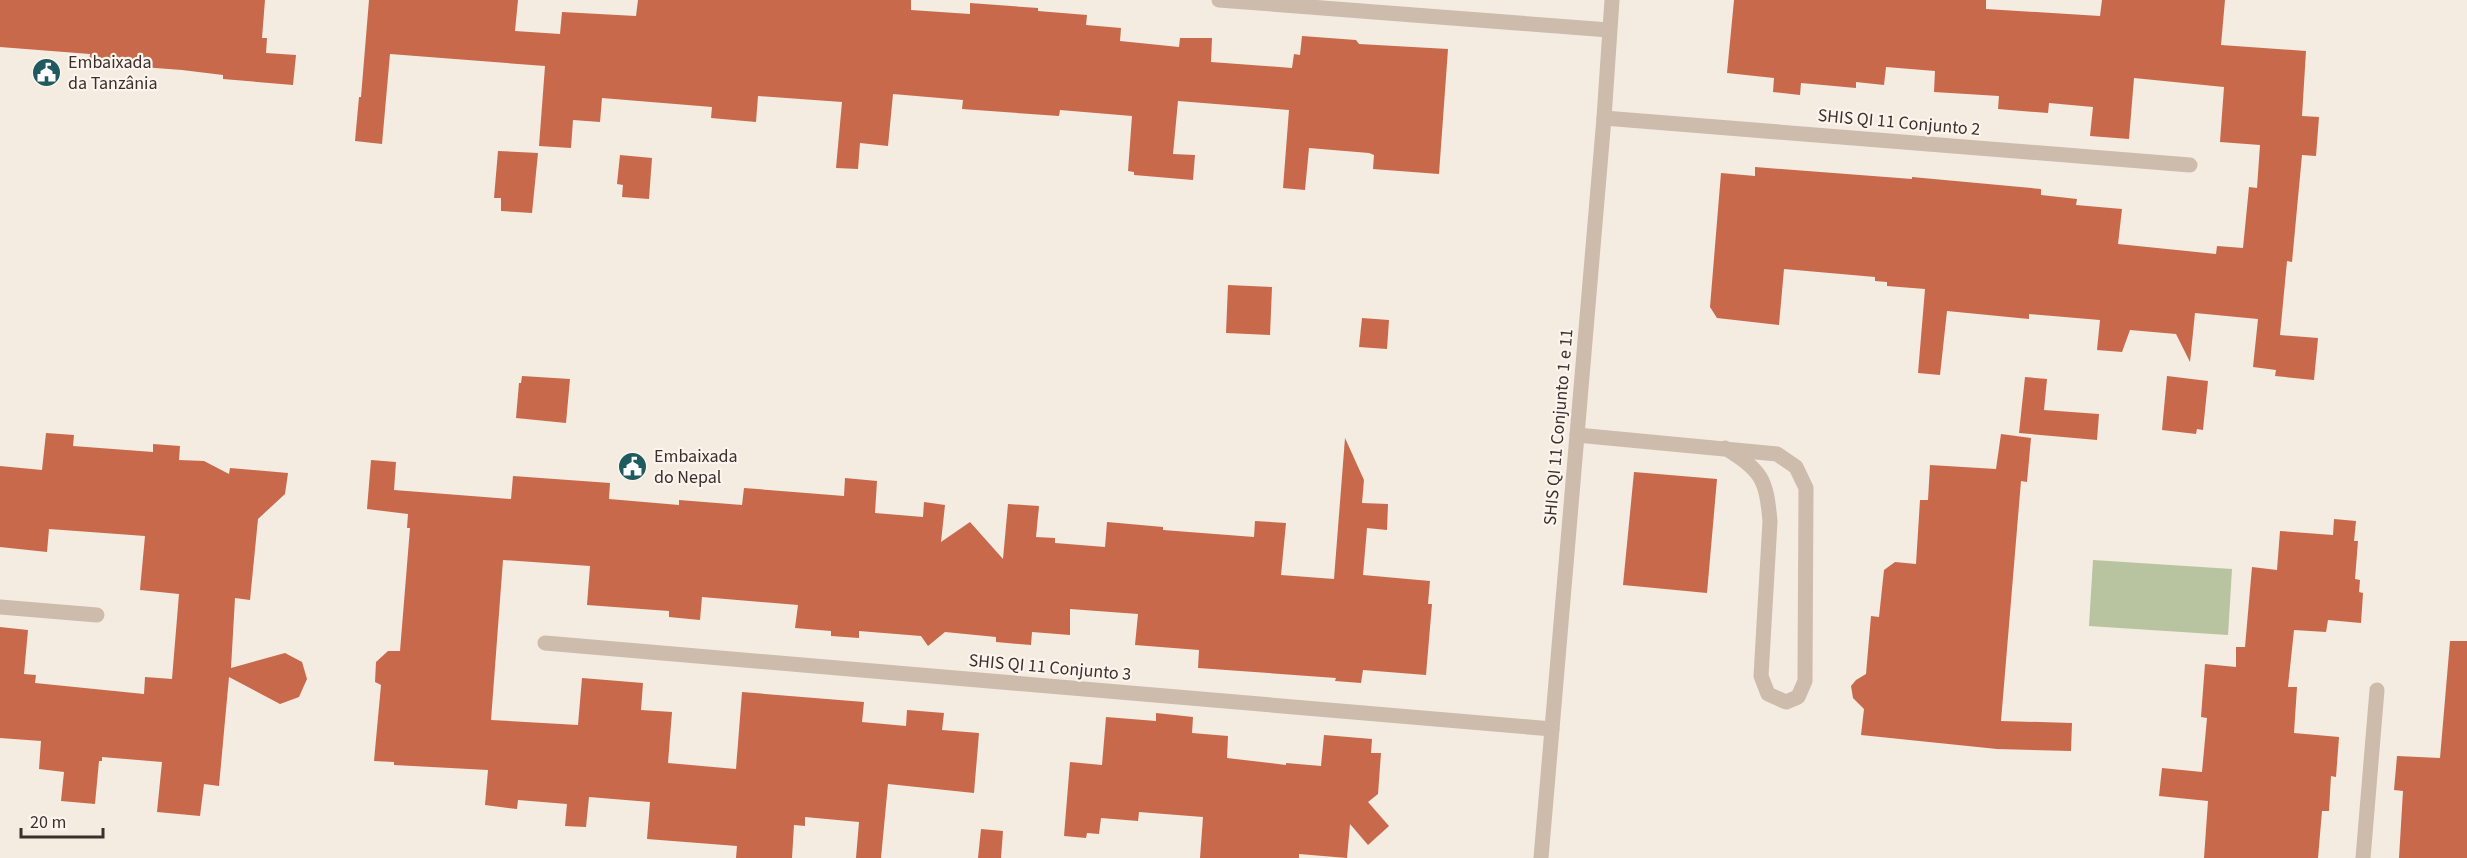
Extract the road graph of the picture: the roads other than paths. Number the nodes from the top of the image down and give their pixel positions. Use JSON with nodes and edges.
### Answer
{"nodes":[{"id":1,"x":1219,"y":0,"type":"edge"},
{"id":2,"x":1612,"y":0,"type":"edge"},
{"id":3,"x":1609,"y":30,"type":"junction"},
{"id":4,"x":1604,"y":118,"type":"junction"},
{"id":5,"x":2190,"y":165,"type":"dead end"},
{"id":6,"x":1577,"y":435,"type":"junction"},
{"id":7,"x":1725,"y":448,"type":"junction"},
{"id":8,"x":0,"y":607,"type":"edge"},
{"id":9,"x":97,"y":615,"type":"dead end"},
{"id":10,"x":545,"y":643,"type":"dead end"},
{"id":11,"x":2377,"y":690,"type":"dead end"},
{"id":12,"x":1552,"y":729,"type":"junction"},
{"id":13,"x":1540,"y":858,"type":"edge"},
{"id":14,"x":2363,"y":858,"type":"edge"}],
"edges":[{"from":1,"to":3,"type":"street"},
{"from":2,"to":3,"type":"street","name":"SHIS QI 11 Conjunto 1 e 11"},
{"from":3,"to":4,"type":"street","name":"SHIS QI 11 Conjunto 1 e 11"},
{"from":4,"to":5,"type":"street","name":"SHIS QI 11 Conjunto 2"},
{"from":4,"to":6,"type":"street","name":"SHIS QI 11 Conjunto 1 e 11"},
{"from":6,"to":7,"type":"street"},
{"from":6,"to":12,"type":"street","name":"SHIS QI 11 Conjunto 1 e 11"},
{"from":7,"to":7,"type":"street"},
{"from":8,"to":9,"type":"street"},
{"from":10,"to":12,"type":"street","name":"SHIS QI 11 Conjunto 3"},
{"from":11,"to":14,"type":"street"},
{"from":12,"to":13,"type":"street","name":"SHIS QI 11 Conjunto 1 e 11"}]}
